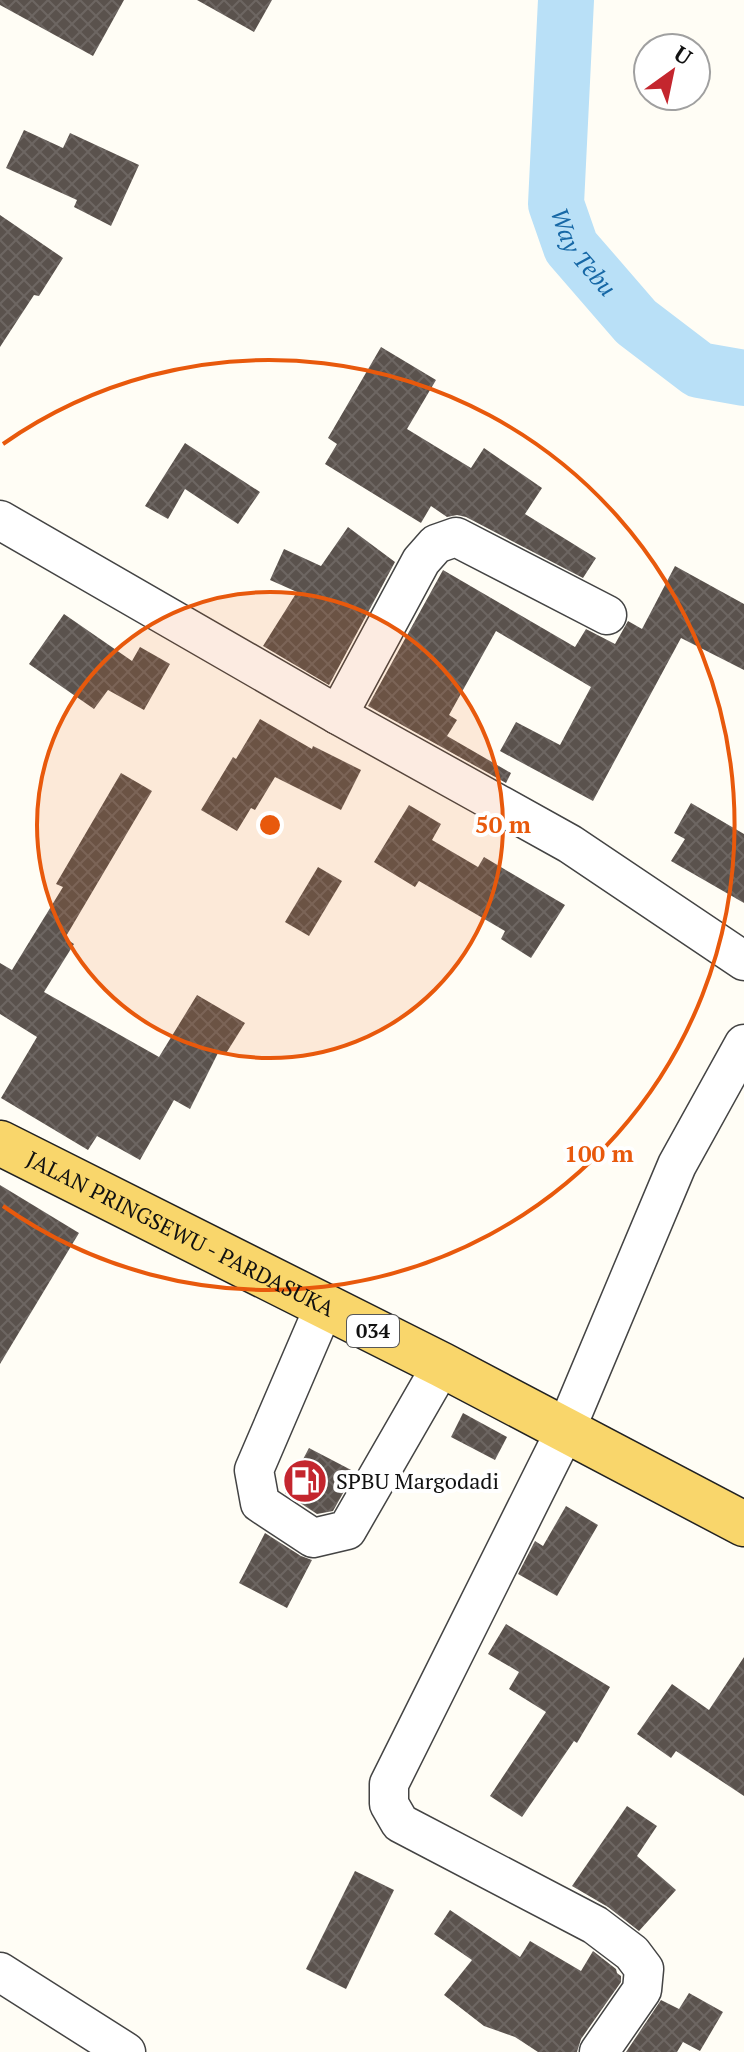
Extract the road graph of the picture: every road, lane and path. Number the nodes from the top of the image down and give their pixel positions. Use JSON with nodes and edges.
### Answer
{"nodes":[{"id":1,"x":0,"y":520,"type":"edge"},
{"id":2,"x":607,"y":615,"type":"dead end"},
{"id":3,"x":338,"y":715,"type":"junction"},
{"id":4,"x":744,"y":961,"type":"edge"},
{"id":5,"x":744,"y":1044,"type":"edge"},
{"id":6,"x":0,"y":1143,"type":"edge"},
{"id":7,"x":324,"y":1307,"type":"junction"},
{"id":8,"x":442,"y":1365,"type":"junction"},
{"id":9,"x":566,"y":1429,"type":"junction"},
{"id":10,"x":744,"y":1524,"type":"edge"},
{"id":11,"x":0,"y":1972,"type":"edge"},
{"id":12,"x":126,"y":2052,"type":"edge"},
{"id":13,"x":599,"y":2052,"type":"edge"}],
"edges":[{"from":1,"to":3,"type":"street"},
{"from":2,"to":3,"type":"street"},
{"from":3,"to":4,"type":"street"},
{"from":5,"to":9,"type":"street"},
{"from":6,"to":7,"type":"main road","name":"JALAN PRINGSEWU - PARDASUKA","number":"034"},
{"from":7,"to":8,"type":"main road","name":"JALAN PRINGSEWU - PARDASUKA","number":"034"},
{"from":7,"to":8,"type":"street"},
{"from":8,"to":9,"type":"main road","name":"JALAN PRINGSEWU - PARDASUKA","number":"034"},
{"from":9,"to":10,"type":"main road","name":"JALAN PRINGSEWU - PARDASUKA","number":"034"},
{"from":9,"to":13,"type":"street"},
{"from":11,"to":12,"type":"street"}]}
